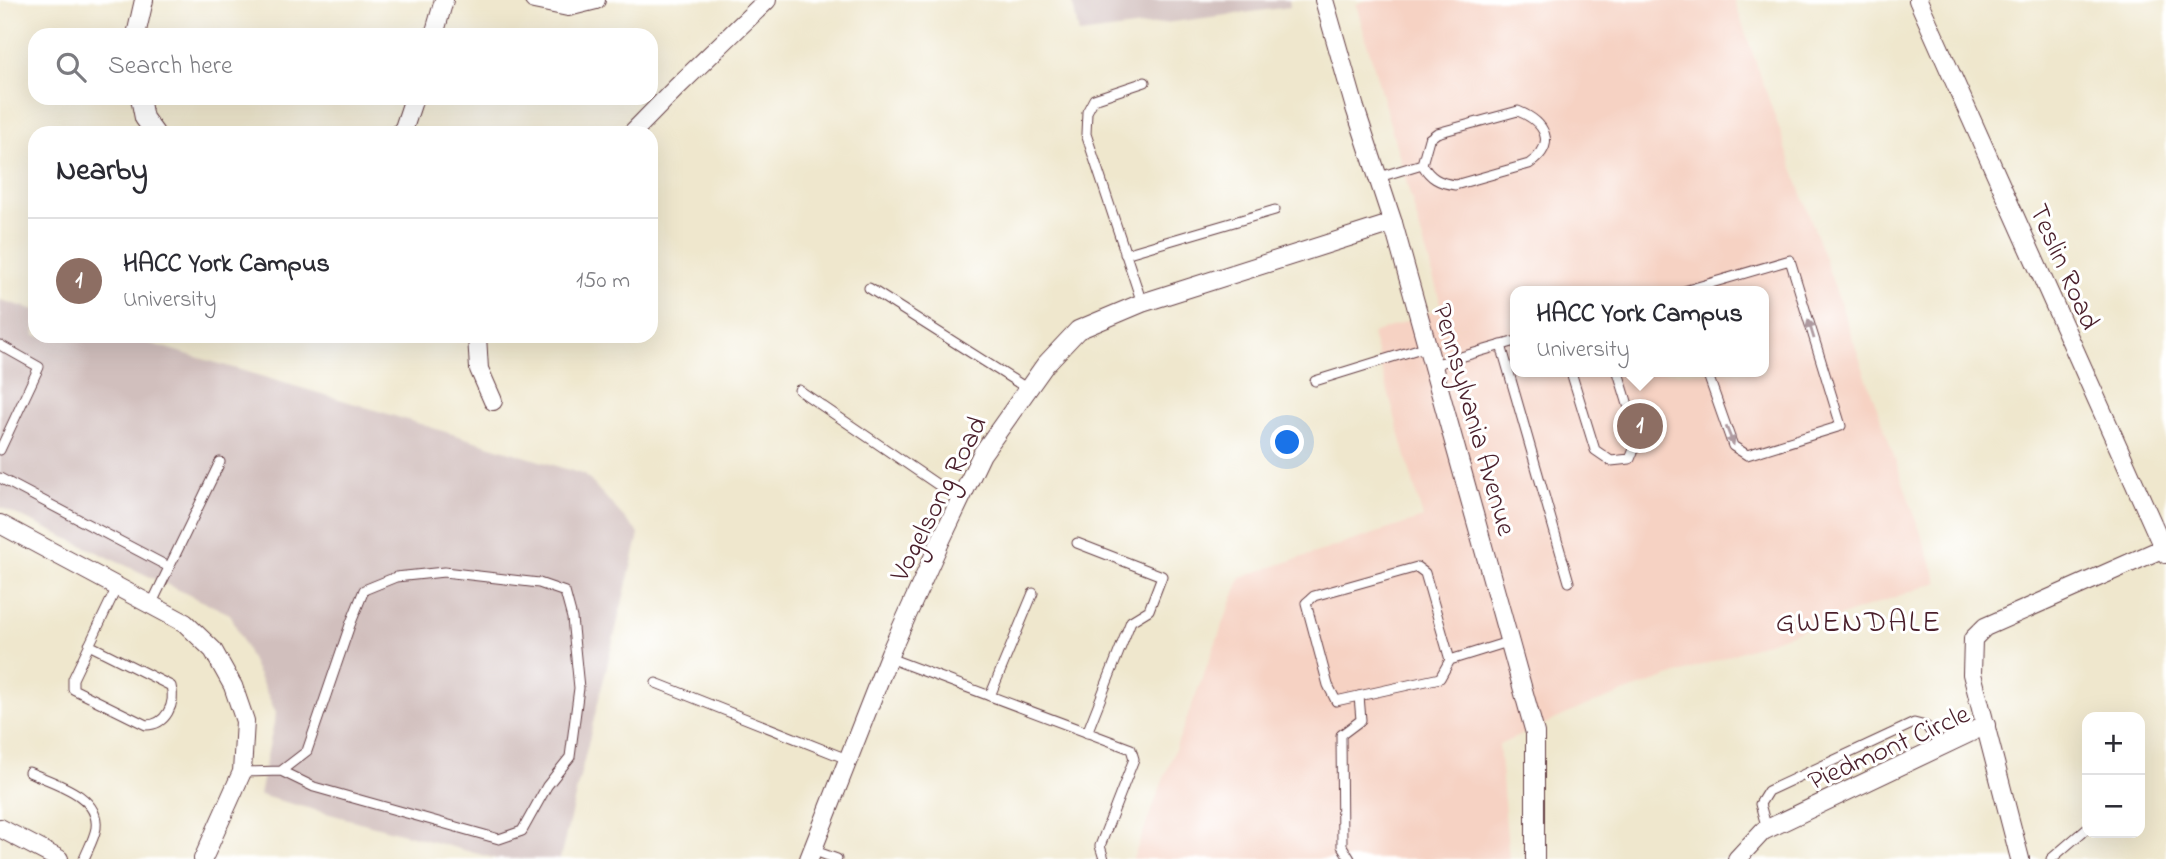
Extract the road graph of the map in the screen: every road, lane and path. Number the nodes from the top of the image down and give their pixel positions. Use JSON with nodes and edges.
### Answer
{"nodes":[{"id":1,"x":144,"y":0,"type":"edge"},
{"id":2,"x":444,"y":0,"type":"edge"},
{"id":3,"x":534,"y":0,"type":"edge"},
{"id":4,"x":596,"y":0,"type":"edge"},
{"id":5,"x":767,"y":0,"type":"edge"},
{"id":6,"x":1324,"y":0,"type":"edge"},
{"id":7,"x":1918,"y":0,"type":"edge"},
{"id":8,"x":138,"y":28,"type":"edge"},
{"id":9,"x":436,"y":28,"type":"edge"},
{"id":10,"x":1145,"y":82,"type":"dead end"},
{"id":11,"x":142,"y":105,"type":"edge"},
{"id":12,"x":412,"y":105,"type":"edge"},
{"id":13,"x":150,"y":126,"type":"edge"},
{"id":14,"x":405,"y":126,"type":"edge"},
{"id":15,"x":639,"y":126,"type":"edge"},
{"id":16,"x":1422,"y":164,"type":"junction"},
{"id":17,"x":1379,"y":177,"type":"junction"},
{"id":18,"x":1275,"y":210,"type":"dead end"},
{"id":19,"x":1393,"y":223,"type":"junction"},
{"id":20,"x":1125,"y":254,"type":"junction"},
{"id":21,"x":1701,"y":286,"type":"edge"},
{"id":22,"x":869,"y":288,"type":"dead end"},
{"id":23,"x":1142,"y":303,"type":"junction"},
{"id":24,"x":477,"y":343,"type":"edge"},
{"id":25,"x":1510,"y":343,"type":"edge"},
{"id":26,"x":0,"y":345,"type":"edge"},
{"id":27,"x":1428,"y":345,"type":"junction"},
{"id":28,"x":1501,"y":345,"type":"junction"},
{"id":29,"x":1433,"y":365,"type":"junction"},
{"id":30,"x":1510,"y":376,"type":"edge"},
{"id":31,"x":1510,"y":377,"type":"edge"},
{"id":32,"x":1573,"y":377,"type":"edge"},
{"id":33,"x":1620,"y":377,"type":"edge"},
{"id":34,"x":1709,"y":377,"type":"edge"},
{"id":35,"x":1315,"y":381,"type":"dead end"},
{"id":36,"x":1028,"y":388,"type":"junction"},
{"id":37,"x":799,"y":390,"type":"dead end"},
{"id":38,"x":493,"y":401,"type":"dead end"},
{"id":39,"x":2,"y":439,"type":"edge"},
{"id":40,"x":0,"y":450,"type":"edge"},
{"id":41,"x":220,"y":463,"type":"dead end"},
{"id":42,"x":0,"y":478,"type":"edge"},
{"id":43,"x":960,"y":500,"type":"junction"},
{"id":44,"x":0,"y":524,"type":"edge"},
{"id":45,"x":1077,"y":543,"type":"dead end"},
{"id":46,"x":2165,"y":550,"type":"edge"},
{"id":47,"x":169,"y":567,"type":"junction"},
{"id":48,"x":1569,"y":582,"type":"dead end"},
{"id":49,"x":117,"y":587,"type":"junction"},
{"id":50,"x":1033,"y":593,"type":"dead end"},
{"id":51,"x":151,"y":604,"type":"junction"},
{"id":52,"x":1511,"y":641,"type":"junction"},
{"id":53,"x":89,"y":645,"type":"junction"},
{"id":54,"x":888,"y":658,"type":"junction"},
{"id":55,"x":1450,"y":660,"type":"junction"},
{"id":56,"x":656,"y":683,"type":"dead end"},
{"id":57,"x":990,"y":696,"type":"junction"},
{"id":58,"x":1359,"y":696,"type":"junction"},
{"id":59,"x":1986,"y":725,"type":"junction"},
{"id":60,"x":1087,"y":733,"type":"junction"},
{"id":61,"x":1942,"y":746,"type":"junction"},
{"id":62,"x":847,"y":759,"type":"junction"},
{"id":63,"x":281,"y":771,"type":"junction"},
{"id":64,"x":29,"y":772,"type":"dead end"},
{"id":65,"x":242,"y":772,"type":"junction"},
{"id":66,"x":0,"y":828,"type":"edge"},
{"id":67,"x":1767,"y":829,"type":"junction"},
{"id":68,"x":2082,"y":832,"type":"edge"},
{"id":69,"x":810,"y":854,"type":"edge"},
{"id":70,"x":59,"y":859,"type":"edge"},
{"id":71,"x":83,"y":859,"type":"edge"},
{"id":72,"x":203,"y":859,"type":"edge"},
{"id":73,"x":836,"y":859,"type":"edge"},
{"id":74,"x":1104,"y":859,"type":"edge"},
{"id":75,"x":1350,"y":859,"type":"edge"},
{"id":76,"x":1535,"y":859,"type":"edge"},
{"id":77,"x":1737,"y":859,"type":"edge"},
{"id":78,"x":2020,"y":859,"type":"edge"},
{"id":79,"x":2051,"y":859,"type":"edge"}],
"edges":[{"from":1,"to":8,"type":"street"},
{"from":2,"to":9,"type":"street"},
{"from":3,"to":4,"type":"street"},
{"from":5,"to":15,"type":"street"},
{"from":6,"to":17,"type":"street","name":"Pennsylvania Avenue"},
{"from":7,"to":46,"type":"street","name":"Teslin Road"},
{"from":10,"to":20,"type":"lane"},
{"from":11,"to":13,"type":"street"},
{"from":12,"to":14,"type":"street"},
{"from":16,"to":16,"type":"lane"},
{"from":16,"to":17,"type":"lane"},
{"from":17,"to":19,"type":"street","name":"Pennsylvania Avenue"},
{"from":18,"to":20,"type":"lane"},
{"from":19,"to":23,"type":"street","name":"Vogelsong Road"},
{"from":19,"to":27,"type":"street","name":"Pennsylvania Avenue"},
{"from":20,"to":23,"type":"lane"},
{"from":34,"to":21,"type":"lane","one_way":true},
{"from":22,"to":36,"type":"lane"},
{"from":23,"to":36,"type":"street","name":"Vogelsong Road"},
{"from":24,"to":38,"type":"street"},
{"from":25,"to":28,"type":"lane"},
{"from":26,"to":39,"type":"lane"},
{"from":27,"to":29,"type":"street","name":"Pennsylvania Avenue"},
{"from":27,"to":35,"type":"lane"},
{"from":28,"to":29,"type":"lane"},
{"from":28,"to":30,"type":"lane"},
{"from":29,"to":52,"type":"street","name":"Pennsylvania Avenue"},
{"from":31,"to":48,"type":"lane"},
{"from":32,"to":33,"type":"lane"},
{"from":36,"to":43,"type":"street","name":"Vogelsong Road"},
{"from":37,"to":43,"type":"lane"},
{"from":39,"to":40,"type":"lane"},
{"from":41,"to":47,"type":"lane"},
{"from":42,"to":47,"type":"lane"},
{"from":43,"to":54,"type":"street","name":"Vogelsong Road"},
{"from":44,"to":49,"type":"street"},
{"from":45,"to":60,"type":"lane"},
{"from":46,"to":59,"type":"street"},
{"from":47,"to":51,"type":"lane"},
{"from":49,"to":51,"type":"street"},
{"from":49,"to":53,"type":"lane"},
{"from":50,"to":57,"type":"lane"},
{"from":51,"to":65,"type":"street"},
{"from":52,"to":55,"type":"lane"},
{"from":52,"to":76,"type":"street","name":"Pennsylvania Avenue"},
{"from":53,"to":53,"type":"lane"},
{"from":54,"to":57,"type":"lane"},
{"from":54,"to":62,"type":"street","name":"Vogelsong Road"},
{"from":55,"to":58,"type":"lane"},
{"from":55,"to":58,"type":"lane"},
{"from":56,"to":62,"type":"lane"},
{"from":57,"to":60,"type":"lane"},
{"from":58,"to":75,"type":"lane"},
{"from":59,"to":61,"type":"street","name":"Piedmont Circle"},
{"from":59,"to":78,"type":"street","name":"Piedmont Circle"},
{"from":60,"to":74,"type":"lane"},
{"from":61,"to":67,"type":"street","name":"Piedmont Circle"},
{"from":61,"to":67,"type":"lane"},
{"from":62,"to":69,"type":"street","name":"Vogelsong Road"},
{"from":63,"to":63,"type":"lane"},
{"from":63,"to":65,"type":"lane"},
{"from":64,"to":71,"type":"lane"},
{"from":65,"to":72,"type":"street"},
{"from":66,"to":70,"type":"street"},
{"from":67,"to":77,"type":"street","name":"Piedmont Circle"},
{"from":68,"to":79,"type":"lane"},
{"from":69,"to":73,"type":"lane"}]}
